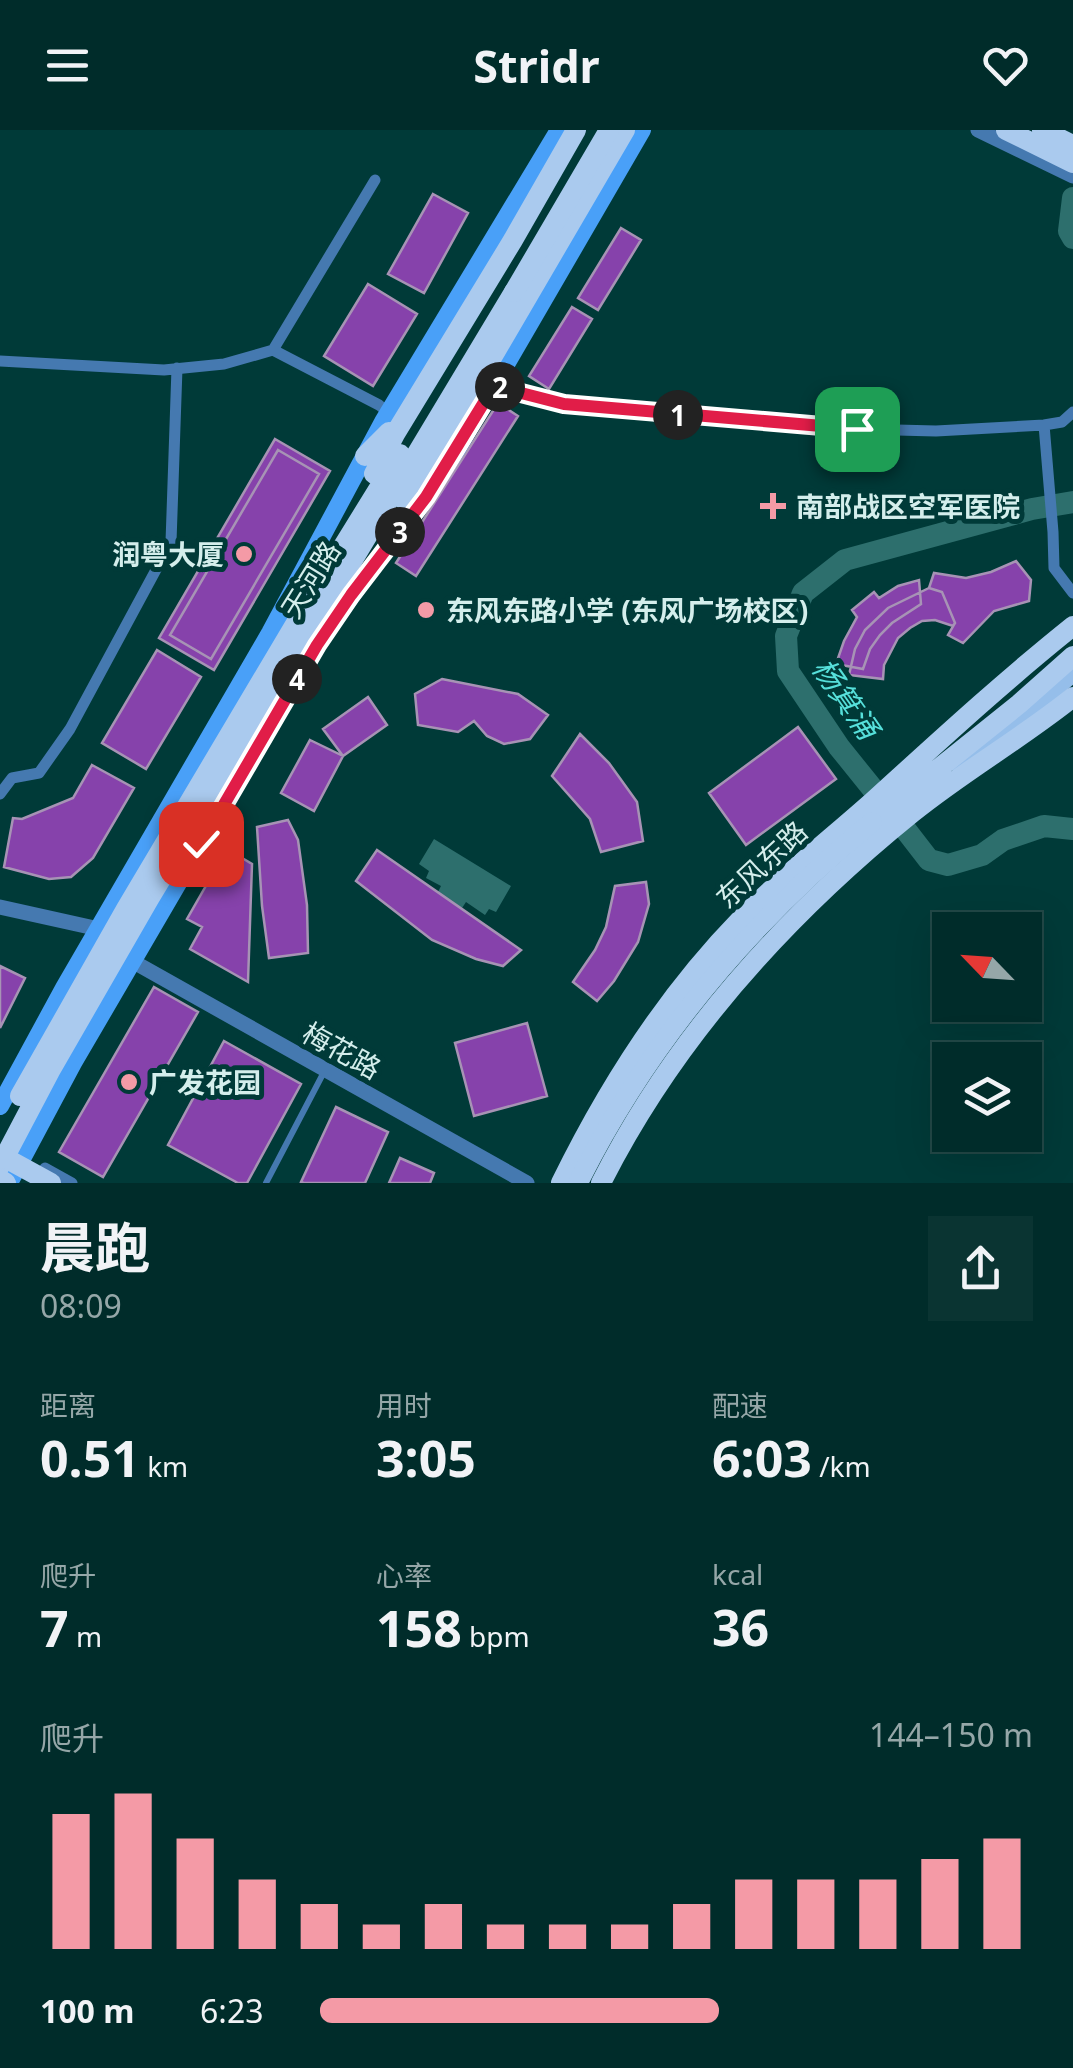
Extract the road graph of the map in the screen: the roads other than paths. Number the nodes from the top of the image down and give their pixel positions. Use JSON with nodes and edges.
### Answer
{"nodes":[{"id":1,"x":609,"y":130,"type":"edge"},
{"id":2,"x":625,"y":130,"type":"edge"},
{"id":3,"x":642,"y":130,"type":"edge"},
{"id":4,"x":978,"y":130,"type":"edge"},
{"id":5,"x":1006,"y":130,"type":"edge"},
{"id":6,"x":1042,"y":130,"type":"edge"},
{"id":7,"x":575,"y":131,"type":"edge"},
{"id":8,"x":1071,"y":152,"type":"edge"},
{"id":9,"x":609,"y":159,"type":"junction"},
{"id":10,"x":374,"y":180,"type":"dead end"},
{"id":11,"x":503,"y":284,"type":"junction"},
{"id":12,"x":464,"y":289,"type":"junction"},
{"id":13,"x":272,"y":350,"type":"junction"},
{"id":14,"x":0,"y":362,"type":"edge"},
{"id":15,"x":177,"y":368,"type":"junction"},
{"id":16,"x":487,"y":382,"type":"junction"},
{"id":17,"x":1073,"y":412,"type":"edge"},
{"id":18,"x":398,"y":413,"type":"junction"},
{"id":19,"x":1044,"y":425,"type":"junction"},
{"id":20,"x":364,"y":456,"type":"joint"},
{"id":21,"x":356,"y":542,"type":"junction"},
{"id":22,"x":1073,"y":593,"type":"edge"},
{"id":23,"x":351,"y":595,"type":"junction"},
{"id":24,"x":1073,"y":626,"type":"edge"},
{"id":25,"x":1073,"y":655,"type":"edge"},
{"id":26,"x":1073,"y":673,"type":"edge"},
{"id":27,"x":1073,"y":697,"type":"edge"},
{"id":28,"x":249,"y":703,"type":"junction"},
{"id":29,"x":212,"y":734,"type":"junction"},
{"id":30,"x":0,"y":794,"type":"edge"},
{"id":31,"x":876,"y":799,"type":"junction"},
{"id":32,"x":913,"y":812,"type":"junction"},
{"id":33,"x":0,"y":908,"type":"edge"},
{"id":34,"x":126,"y":909,"type":"junction"},
{"id":35,"x":98,"y":929,"type":"junction"},
{"id":36,"x":132,"y":961,"type":"junction"},
{"id":37,"x":325,"y":1070,"type":"junction"},
{"id":38,"x":0,"y":1106,"type":"edge"},
{"id":39,"x":0,"y":1136,"type":"edge"},
{"id":40,"x":8,"y":1172,"type":"edge"},
{"id":41,"x":39,"y":1183,"type":"edge"},
{"id":42,"x":52,"y":1183,"type":"edge"},
{"id":43,"x":72,"y":1183,"type":"edge"},
{"id":44,"x":266,"y":1183,"type":"edge"},
{"id":45,"x":527,"y":1183,"type":"edge"},
{"id":46,"x":560,"y":1183,"type":"edge"},
{"id":47,"x":578,"y":1183,"type":"edge"},
{"id":48,"x":600,"y":1183,"type":"edge"}],
"edges":[{"from":1,"to":11,"type":"highway","name":"天河路","bridge":true},
{"from":2,"to":9,"type":"highway"},
{"from":3,"to":16,"type":"main road"},
{"from":4,"to":8,"type":"street"},
{"from":5,"to":8,"type":"highway"},
{"from":6,"to":8,"type":"highway"},
{"from":7,"to":9,"type":"highway"},
{"from":7,"to":11,"type":"highway","name":"天河路"},
{"from":7,"to":12,"type":"main road"},
{"from":9,"to":16,"type":"highway"},
{"from":10,"to":13,"type":"street"},
{"from":11,"to":12,"type":"highway"},
{"from":11,"to":18,"type":"highway"},
{"from":11,"to":21,"type":"highway","name":"天河路"},
{"from":12,"to":18,"type":"main road"},
{"from":13,"to":15,"type":"street"},
{"from":13,"to":18,"type":"street"},
{"from":14,"to":15,"type":"street"},
{"from":15,"to":30,"type":"street"},
{"from":16,"to":19,"type":"street"},
{"from":16,"to":21,"type":"highway"},
{"from":16,"to":23,"type":"main road"},
{"from":17,"to":19,"type":"street"},
{"from":18,"to":20,"type":"highway"},
{"from":18,"to":21,"type":"highway"},
{"from":19,"to":22,"type":"street"},
{"from":20,"to":29,"type":"main road"},
{"from":21,"to":23,"type":"highway"},
{"from":21,"to":28,"type":"highway","name":"天河路"},
{"from":21,"to":40,"type":"highway","name":"天河路"},
{"from":23,"to":36,"type":"main road"},
{"from":24,"to":31,"type":"highway"},
{"from":25,"to":31,"type":"main road","name":"东风东路"},
{"from":25,"to":47,"type":"highway","bridge":true},
{"from":26,"to":32,"type":"main road"},
{"from":27,"to":32,"type":"highway"},
{"from":28,"to":29,"type":"highway"},
{"from":28,"to":34,"type":"highway","name":"天河路"},
{"from":29,"to":35,"type":"main road"},
{"from":31,"to":46,"type":"highway","name":"东风东路"},
{"from":32,"to":48,"type":"highway"},
{"from":33,"to":35,"type":"street"},
{"from":34,"to":35,"type":"highway"},
{"from":34,"to":39,"type":"highway","name":"天河路"},
{"from":35,"to":38,"type":"main road"},
{"from":36,"to":37,"type":"street","name":"梅花路"},
{"from":36,"to":40,"type":"main road"},
{"from":37,"to":44,"type":"lane"},
{"from":37,"to":45,"type":"street","name":"梅花路"},
{"from":40,"to":41,"type":"main road"},
{"from":40,"to":42,"type":"highway","bridge":true},
{"from":40,"to":43,"type":"street"}]}
